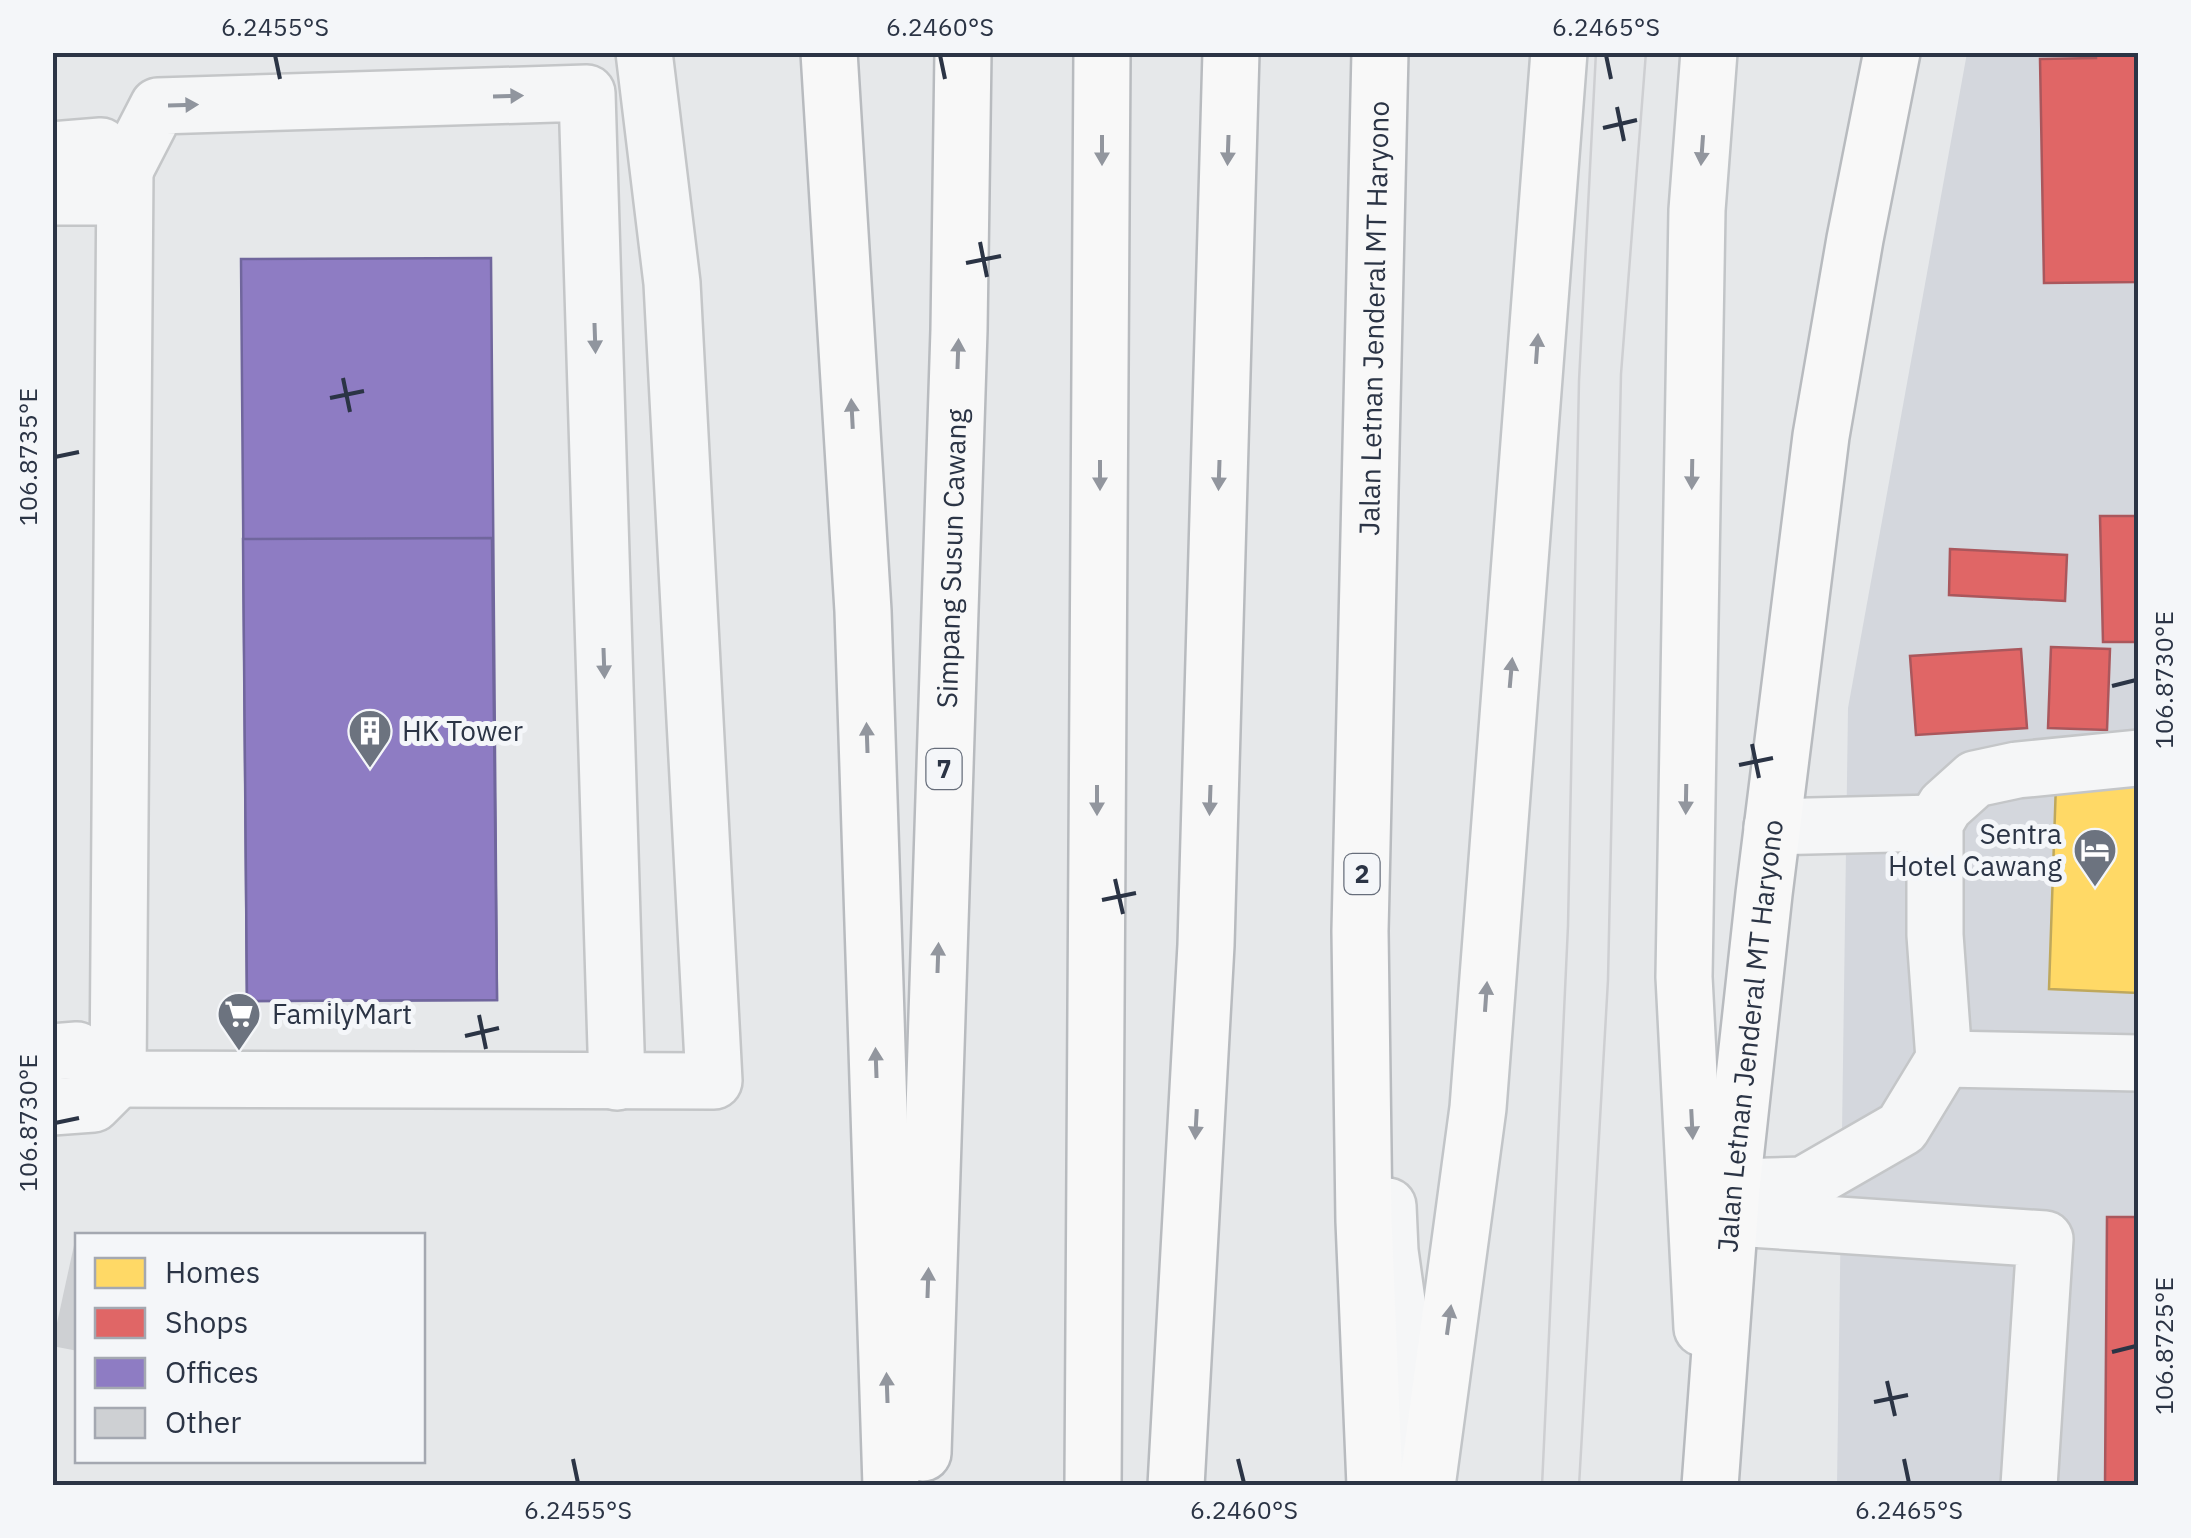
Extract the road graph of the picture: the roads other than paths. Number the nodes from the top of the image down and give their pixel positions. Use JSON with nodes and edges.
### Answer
{"nodes":[{"id":1,"x":644,"y":52,"type":"edge"},
{"id":2,"x":829,"y":52,"type":"edge"},
{"id":3,"x":963,"y":52,"type":"edge"},
{"id":4,"x":1102,"y":52,"type":"edge"},
{"id":5,"x":1231,"y":52,"type":"edge"},
{"id":6,"x":1380,"y":52,"type":"edge"},
{"id":7,"x":1559,"y":52,"type":"edge"},
{"id":8,"x":1709,"y":52,"type":"edge"},
{"id":9,"x":1892,"y":52,"type":"edge"},
{"id":10,"x":52,"y":150,"type":"edge"},
{"id":11,"x":125,"y":170,"type":"junction"},
{"id":12,"x":52,"y":197,"type":"edge"},
{"id":13,"x":1374,"y":262,"type":"junction"},
{"id":14,"x":2138,"y":758,"type":"edge"},
{"id":15,"x":1935,"y":823,"type":"junction"},
{"id":16,"x":1772,"y":827,"type":"junction"},
{"id":17,"x":52,"y":1052,"type":"edge"},
{"id":18,"x":1944,"y":1060,"type":"junction"},
{"id":19,"x":2138,"y":1063,"type":"edge"},
{"id":20,"x":118,"y":1079,"type":"junction"},
{"id":21,"x":616,"y":1082,"type":"junction"},
{"id":22,"x":52,"y":1107,"type":"edge"},
{"id":23,"x":1731,"y":1203,"type":"junction"},
{"id":24,"x":890,"y":1486,"type":"edge"},
{"id":25,"x":922,"y":1486,"type":"edge"},
{"id":26,"x":1093,"y":1486,"type":"edge"},
{"id":27,"x":1176,"y":1486,"type":"edge"},
{"id":28,"x":1375,"y":1486,"type":"edge"},
{"id":29,"x":1425,"y":1486,"type":"edge"},
{"id":30,"x":1707,"y":1486,"type":"edge"},
{"id":31,"x":2030,"y":1486,"type":"edge"}],
"edges":[{"from":1,"to":21,"type":"lane"},
{"from":24,"to":2,"type":"main road","one_way":true},
{"from":25,"to":3,"type":"main road","name":"Simpang Susun Cawang","number":"7","one_way":true},
{"from":4,"to":26,"type":"main road","one_way":true},
{"from":5,"to":27,"type":"main road","one_way":true},
{"from":6,"to":13,"type":"main road","name":"Jalan Letnan Jenderal MT Haryono","number":"2"},
{"from":29,"to":7,"type":"main road","one_way":true},
{"from":8,"to":30,"type":"main road","name":"Jalan Letnan Jenderal MT Haryono","one_way":true},
{"from":9,"to":16,"type":"main road","name":"Jalan Letnan Jenderal MT Haryono"},
{"from":10,"to":11,"type":"lane"},
{"from":11,"to":12,"type":"lane"},
{"from":11,"to":20,"type":"lane"},
{"from":11,"to":21,"type":"lane","one_way":true},
{"from":13,"to":28,"type":"main road","name":"Jalan Letnan Jenderal MT Haryono","number":"2"},
{"from":13,"to":29,"type":"lane"},
{"from":14,"to":15,"type":"lane"},
{"from":15,"to":16,"type":"lane"},
{"from":15,"to":18,"type":"lane"},
{"from":16,"to":23,"type":"main road","name":"Jalan Letnan Jenderal MT Haryono"},
{"from":17,"to":20,"type":"lane"},
{"from":18,"to":19,"type":"lane"},
{"from":18,"to":23,"type":"lane"},
{"from":20,"to":21,"type":"lane"},
{"from":20,"to":22,"type":"lane"},
{"from":23,"to":30,"type":"main road","name":"Jalan Letnan Jenderal MT Haryono"},
{"from":23,"to":31,"type":"lane"}]}
